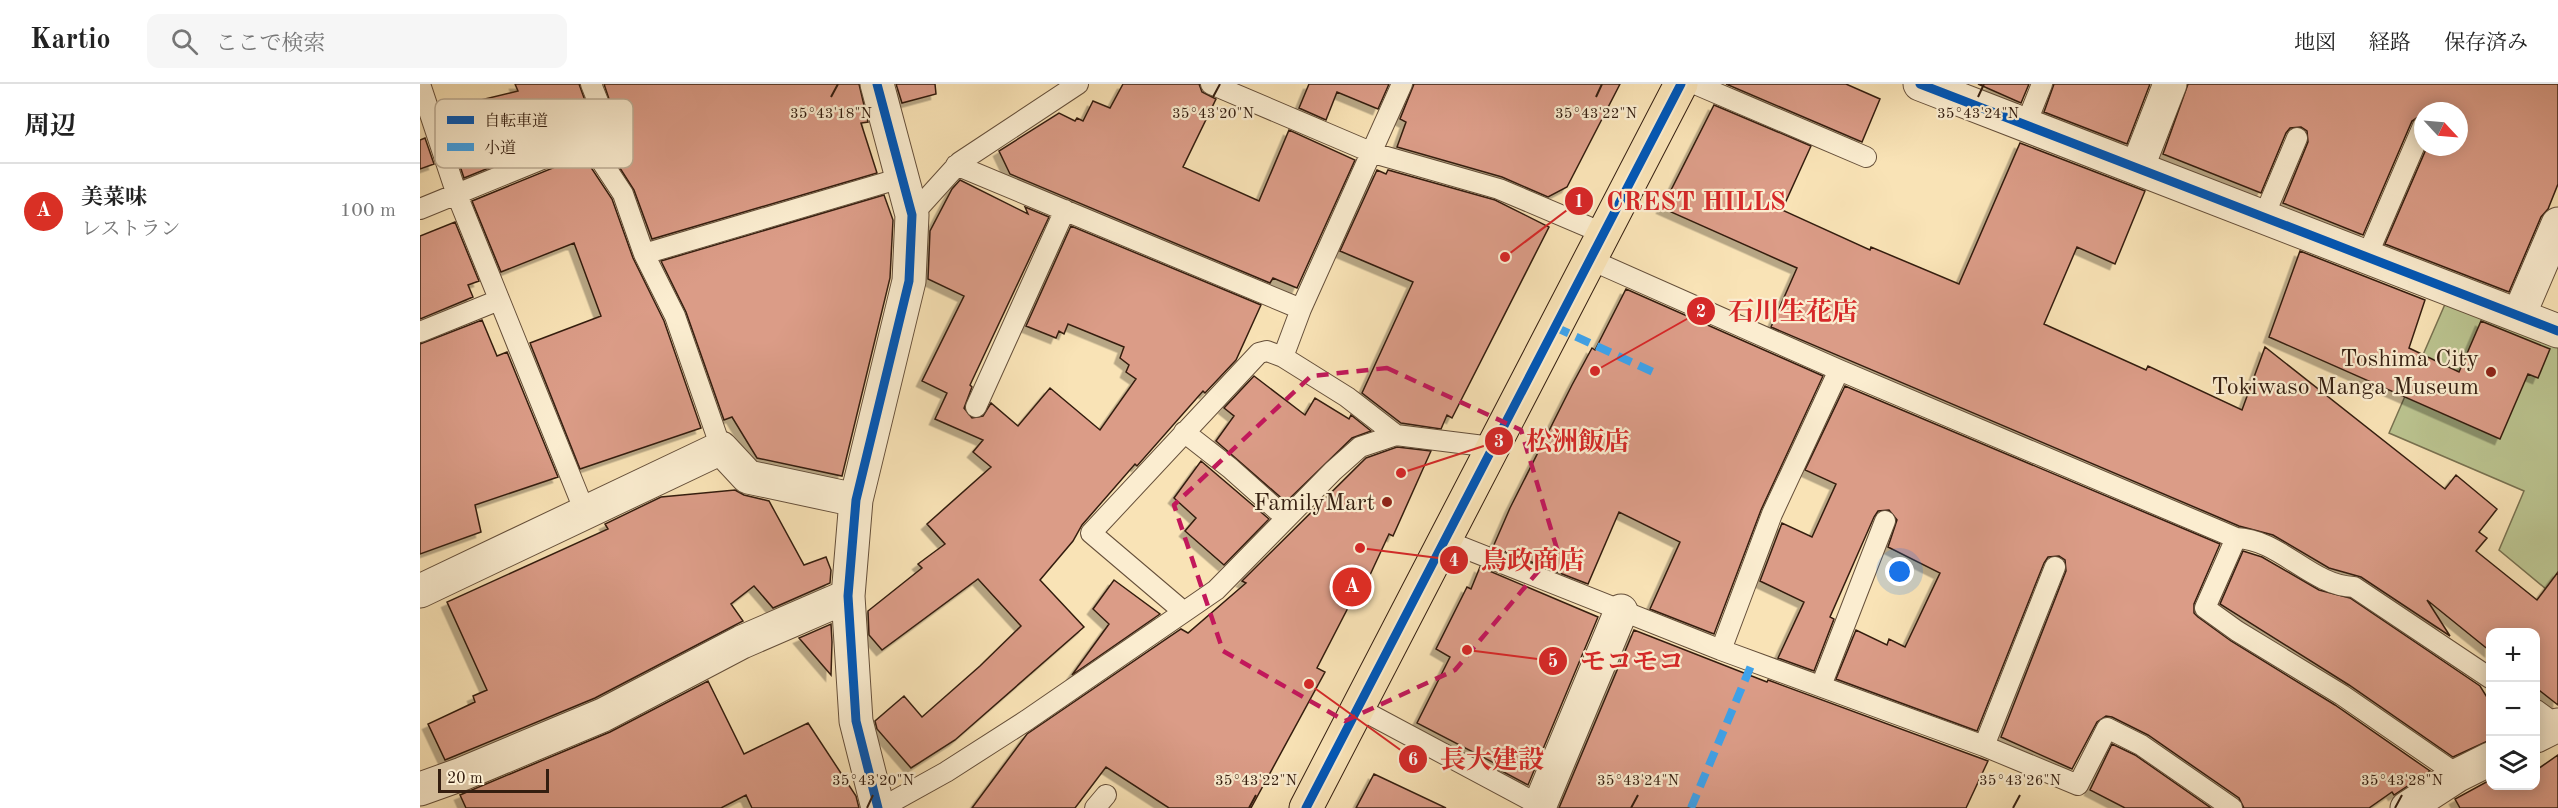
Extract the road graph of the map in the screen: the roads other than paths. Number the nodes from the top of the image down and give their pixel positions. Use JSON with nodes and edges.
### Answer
{"nodes":[{"id":1,"x":420,"y":84,"type":"edge"},
{"id":2,"x":591,"y":84,"type":"edge"},
{"id":3,"x":877,"y":84,"type":"edge"},
{"id":4,"x":1077,"y":84,"type":"edge"},
{"id":5,"x":1211,"y":84,"type":"edge"},
{"id":6,"x":1402,"y":84,"type":"edge"},
{"id":7,"x":1681,"y":84,"type":"edge"},
{"id":8,"x":1695,"y":84,"type":"edge"},
{"id":9,"x":1920,"y":84,"type":"edge"},
{"id":10,"x":2042,"y":84,"type":"edge"},
{"id":11,"x":2170,"y":84,"type":"edge"},
{"id":12,"x":597,"y":99,"type":"edge"},
{"id":13,"x":2026,"y":124,"type":"junction"},
{"id":14,"x":435,"y":129,"type":"edge"},
{"id":15,"x":2297,"y":138,"type":"dead end"},
{"id":16,"x":2414,"y":147,"type":"edge"},
{"id":17,"x":1373,"y":153,"type":"junction"},
{"id":18,"x":1866,"y":157,"type":"dead end"},
{"id":19,"x":956,"y":165,"type":"junction"},
{"id":20,"x":2138,"y":166,"type":"junction"},
{"id":21,"x":448,"y":168,"type":"edge"},
{"id":22,"x":522,"y":168,"type":"edge"},
{"id":23,"x":606,"y":168,"type":"edge"},
{"id":24,"x":901,"y":178,"type":"junction"},
{"id":25,"x":457,"y":195,"type":"junction"},
{"id":26,"x":420,"y":209,"type":"edge"},
{"id":27,"x":1065,"y":210,"type":"junction"},
{"id":28,"x":912,"y":215,"type":"junction"},
{"id":29,"x":2264,"y":216,"type":"junction"},
{"id":30,"x":2558,"y":224,"type":"edge"},
{"id":31,"x":1598,"y":247,"type":"junction"},
{"id":32,"x":644,"y":254,"type":"junction"},
{"id":33,"x":2367,"y":256,"type":"junction"},
{"id":34,"x":499,"y":300,"type":"junction"},
{"id":35,"x":1301,"y":309,"type":"junction"},
{"id":36,"x":2518,"y":315,"type":"junction"},
{"id":37,"x":2558,"y":331,"type":"edge"},
{"id":38,"x":420,"y":332,"type":"edge"},
{"id":39,"x":1283,"y":357,"type":"junction"},
{"id":40,"x":1839,"y":370,"type":"junction"},
{"id":41,"x":976,"y":407,"type":"dead end"},
{"id":42,"x":1184,"y":432,"type":"junction"},
{"id":43,"x":1396,"y":435,"type":"junction"},
{"id":44,"x":1492,"y":447,"type":"junction"},
{"id":45,"x":721,"y":448,"type":"junction"},
{"id":46,"x":856,"y":500,"type":"junction"},
{"id":47,"x":585,"y":512,"type":"junction"},
{"id":48,"x":1286,"y":518,"type":"junction"},
{"id":49,"x":1885,"y":521,"type":"dead end"},
{"id":50,"x":2236,"y":538,"type":"junction"},
{"id":51,"x":1444,"y":540,"type":"junction"},
{"id":52,"x":2055,"y":567,"type":"dead end"},
{"id":53,"x":420,"y":591,"type":"edge"},
{"id":54,"x":848,"y":596,"type":"junction"},
{"id":55,"x":1621,"y":611,"type":"junction"},
{"id":56,"x":1184,"y":612,"type":"junction"},
{"id":57,"x":1721,"y":650,"type":"junction"},
{"id":58,"x":2486,"y":675,"type":"edge"},
{"id":59,"x":1821,"y":686,"type":"junction"},
{"id":60,"x":1358,"y":708,"type":"junction"},
{"id":61,"x":2540,"y":713,"type":"edge"},
{"id":62,"x":2558,"y":725,"type":"edge"},
{"id":63,"x":2540,"y":734,"type":"edge"},
{"id":64,"x":1984,"y":746,"type":"junction"},
{"id":65,"x":2486,"y":761,"type":"edge"},
{"id":66,"x":2458,"y":775,"type":"junction"},
{"id":67,"x":420,"y":789,"type":"edge"},
{"id":68,"x":1542,"y":806,"type":"edge"},
{"id":69,"x":879,"y":808,"type":"edge"},
{"id":70,"x":1306,"y":808,"type":"edge"},
{"id":71,"x":2232,"y":808,"type":"edge"},
{"id":72,"x":2407,"y":808,"type":"edge"}],
"edges":[{"from":1,"to":14,"type":"lane"},
{"from":2,"to":12,"type":"lane"},
{"from":3,"to":24,"type":"street"},
{"from":4,"to":19,"type":"lane"},
{"from":5,"to":17,"type":"lane"},
{"from":6,"to":17,"type":"lane"},
{"from":7,"to":31,"type":"main road"},
{"from":8,"to":18,"type":"lane"},
{"from":9,"to":13,"type":"street"},
{"from":10,"to":13,"type":"lane"},
{"from":11,"to":20,"type":"street"},
{"from":13,"to":20,"type":"street"},
{"from":15,"to":29,"type":"lane"},
{"from":16,"to":33,"type":"lane"},
{"from":17,"to":31,"type":"lane"},
{"from":17,"to":35,"type":"lane"},
{"from":19,"to":27,"type":"lane"},
{"from":19,"to":28,"type":"lane"},
{"from":20,"to":29,"type":"street"},
{"from":21,"to":25,"type":"lane"},
{"from":22,"to":25,"type":"lane"},
{"from":23,"to":32,"type":"lane"},
{"from":24,"to":28,"type":"street"},
{"from":24,"to":32,"type":"lane"},
{"from":25,"to":26,"type":"lane"},
{"from":25,"to":34,"type":"lane"},
{"from":27,"to":35,"type":"lane"},
{"from":27,"to":41,"type":"lane"},
{"from":28,"to":46,"type":"street"},
{"from":29,"to":33,"type":"street"},
{"from":30,"to":36,"type":"street"},
{"from":31,"to":40,"type":"lane"},
{"from":31,"to":44,"type":"main road"},
{"from":32,"to":45,"type":"lane"},
{"from":33,"to":36,"type":"street"},
{"from":34,"to":38,"type":"lane"},
{"from":34,"to":47,"type":"lane"},
{"from":35,"to":39,"type":"lane"},
{"from":36,"to":37,"type":"street"},
{"from":39,"to":42,"type":"lane"},
{"from":39,"to":43,"type":"lane"},
{"from":40,"to":50,"type":"lane"},
{"from":40,"to":57,"type":"lane"},
{"from":42,"to":48,"type":"lane"},
{"from":42,"to":56,"type":"lane"},
{"from":43,"to":44,"type":"lane"},
{"from":43,"to":48,"type":"lane"},
{"from":44,"to":51,"type":"main road"},
{"from":45,"to":46,"type":"street"},
{"from":45,"to":47,"type":"street"},
{"from":46,"to":54,"type":"street"},
{"from":47,"to":53,"type":"street"},
{"from":48,"to":56,"type":"lane"},
{"from":49,"to":59,"type":"lane"},
{"from":50,"to":58,"type":"lane"},
{"from":50,"to":66,"type":"lane"},
{"from":51,"to":55,"type":"lane"},
{"from":51,"to":60,"type":"main road"},
{"from":52,"to":64,"type":"lane"},
{"from":54,"to":67,"type":"street"},
{"from":54,"to":69,"type":"street"},
{"from":55,"to":57,"type":"lane"},
{"from":55,"to":68,"type":"street"},
{"from":56,"to":69,"type":"lane"},
{"from":57,"to":59,"type":"lane"},
{"from":59,"to":64,"type":"lane"},
{"from":60,"to":68,"type":"lane"},
{"from":60,"to":70,"type":"main road"},
{"from":61,"to":62,"type":"lane"},
{"from":62,"to":63,"type":"street"},
{"from":64,"to":71,"type":"lane"},
{"from":65,"to":66,"type":"street"},
{"from":66,"to":72,"type":"street"}]}
